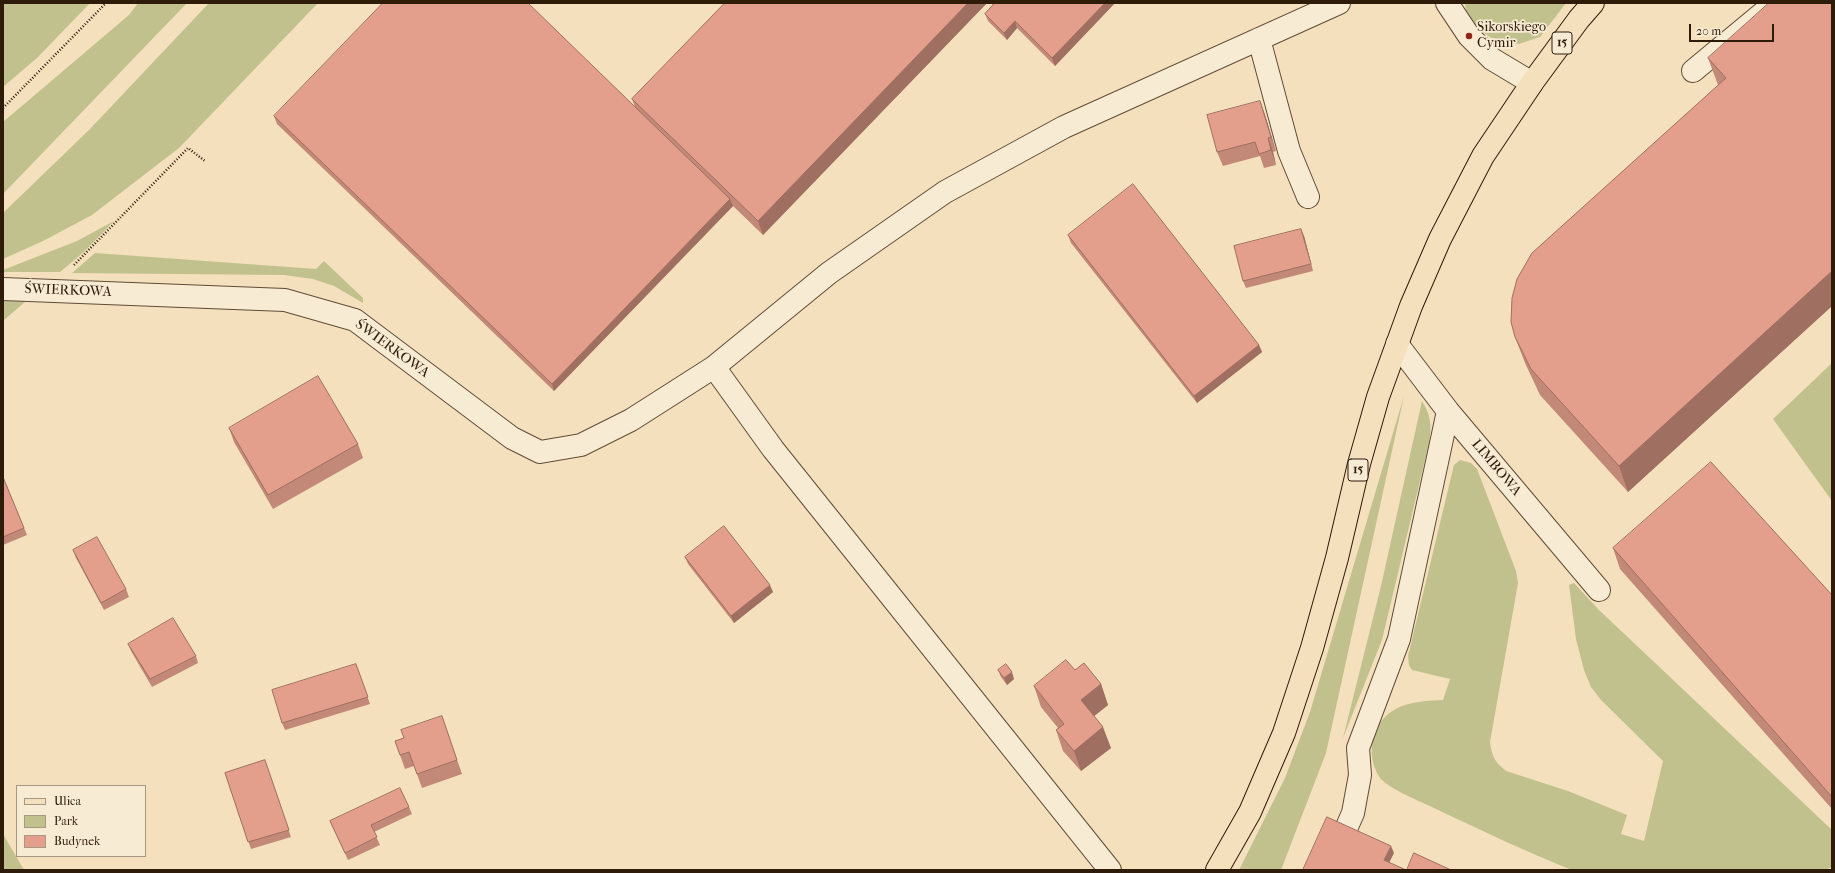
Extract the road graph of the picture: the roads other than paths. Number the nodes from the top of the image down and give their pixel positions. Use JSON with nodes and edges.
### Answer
{"nodes":[{"id":1,"x":1339,"y":3,"type":"edge"},
{"id":2,"x":1447,"y":3,"type":"edge"},
{"id":3,"x":1593,"y":3,"type":"edge"},
{"id":4,"x":1775,"y":3,"type":"edge"},
{"id":5,"x":1259,"y":39,"type":"junction"},
{"id":6,"x":1693,"y":71,"type":"dead end"},
{"id":7,"x":1532,"y":83,"type":"junction"},
{"id":8,"x":1308,"y":197,"type":"dead end"},
{"id":9,"x":3,"y":289,"type":"edge"},
{"id":10,"x":1397,"y":344,"type":"junction"},
{"id":11,"x":714,"y":367,"type":"junction"},
{"id":12,"x":1448,"y":411,"type":"junction"},
{"id":13,"x":1599,"y":590,"type":"dead end"},
{"id":14,"x":1110,"y":870,"type":"edge"},
{"id":15,"x":1217,"y":870,"type":"edge"},
{"id":16,"x":1328,"y":870,"type":"edge"}],
"edges":[{"from":1,"to":5,"type":"street","name":"ŚWIERKOWA"},
{"from":2,"to":7,"type":"street"},
{"from":3,"to":7,"type":"main road","number":"15"},
{"from":4,"to":6,"type":"street"},
{"from":5,"to":8,"type":"street"},
{"from":5,"to":11,"type":"street","name":"ŚWIERKOWA"},
{"from":7,"to":10,"type":"main road","number":"15"},
{"from":9,"to":11,"type":"street","name":"ŚWIERKOWA"},
{"from":10,"to":12,"type":"street","name":"LIMBOWA"},
{"from":10,"to":15,"type":"main road","number":"15"},
{"from":11,"to":14,"type":"street"},
{"from":12,"to":13,"type":"street","name":"LIMBOWA"},
{"from":12,"to":16,"type":"street"}]}
